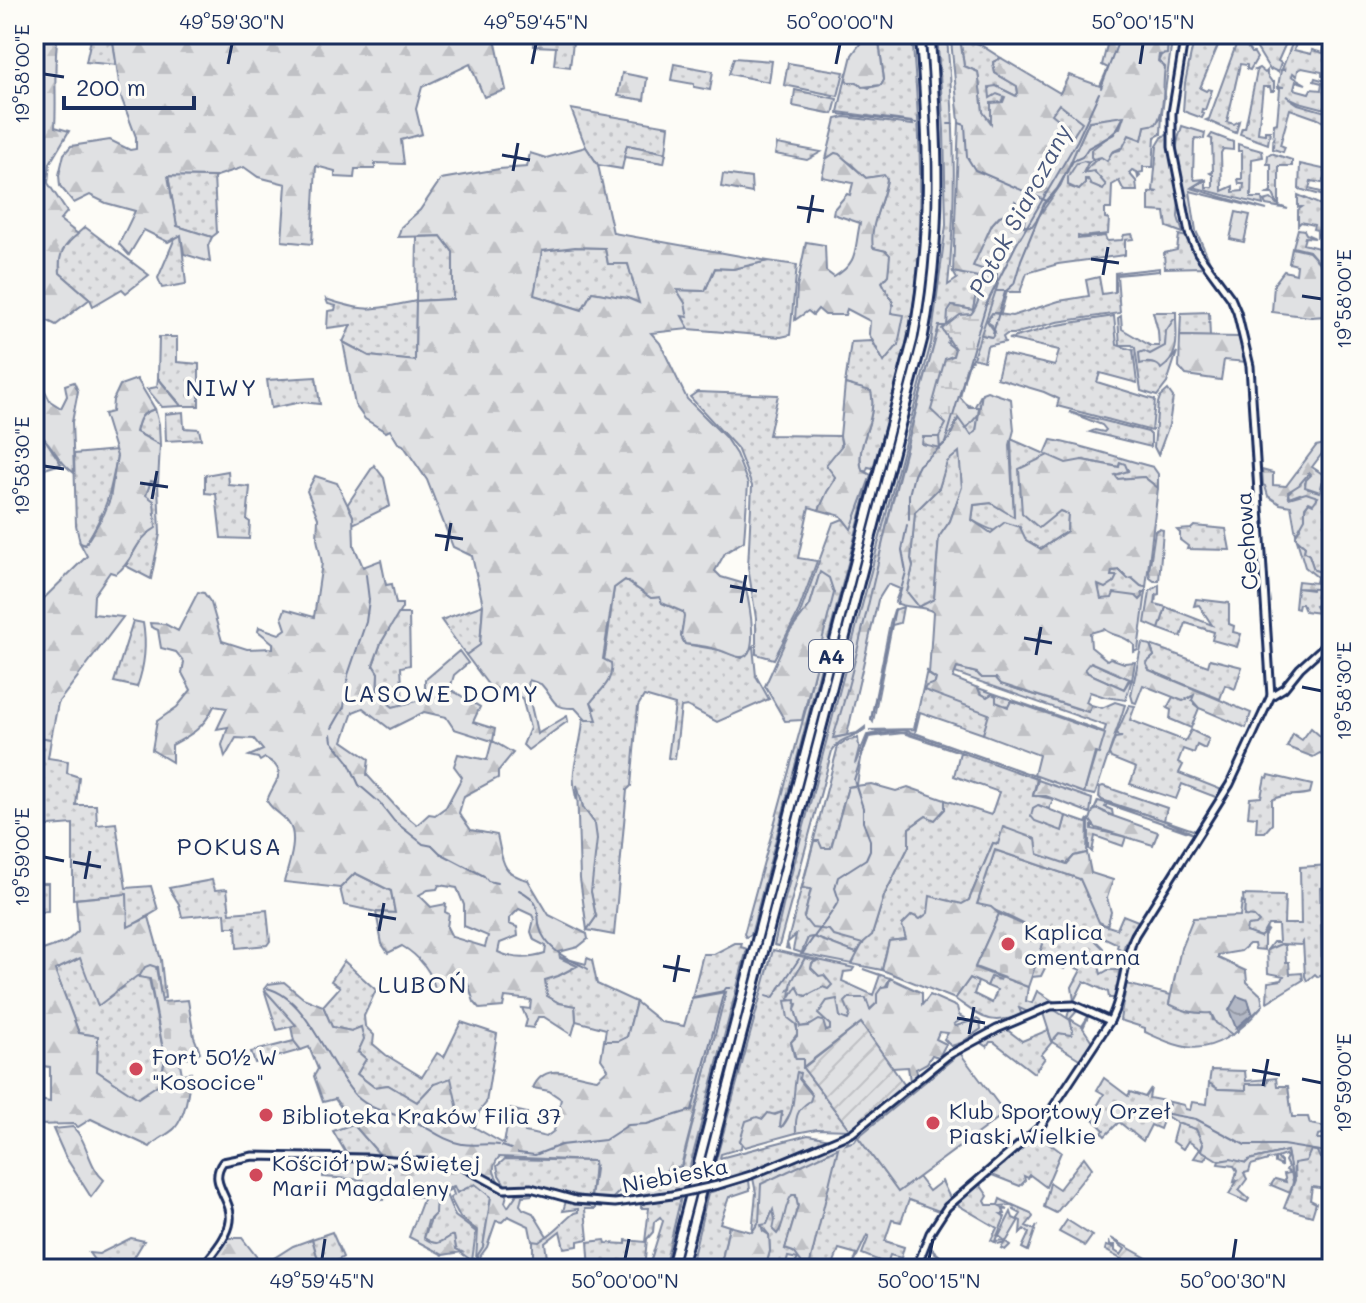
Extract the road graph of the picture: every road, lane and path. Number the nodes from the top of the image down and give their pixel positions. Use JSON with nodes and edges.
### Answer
{"nodes":[{"id":1,"x":920,"y":34,"type":"edge"},
{"id":2,"x":930,"y":34,"type":"edge"},
{"id":3,"x":1185,"y":35,"type":"edge"},
{"id":4,"x":1332,"y":639,"type":"edge"},
{"id":5,"x":1271,"y":696,"type":"junction"},
{"id":6,"x":1110,"y":1021,"type":"junction"},
{"id":7,"x":201,"y":1269,"type":"edge"},
{"id":8,"x":671,"y":1269,"type":"edge"},
{"id":9,"x":681,"y":1269,"type":"edge"},
{"id":10,"x":916,"y":1269,"type":"edge"}],
"edges":[{"from":1,"to":8,"type":"highway","number":"A4"},
{"from":2,"to":9,"type":"highway","number":"A4"},
{"from":3,"to":5,"type":"street","name":"Cechowa"},
{"from":4,"to":5,"type":"street"},
{"from":5,"to":6,"type":"street","name":"Cechowa"},
{"from":6,"to":7,"type":"street","name":"Niebieska","bridge":true},
{"from":6,"to":10,"type":"street","name":"Cechowa"}]}
